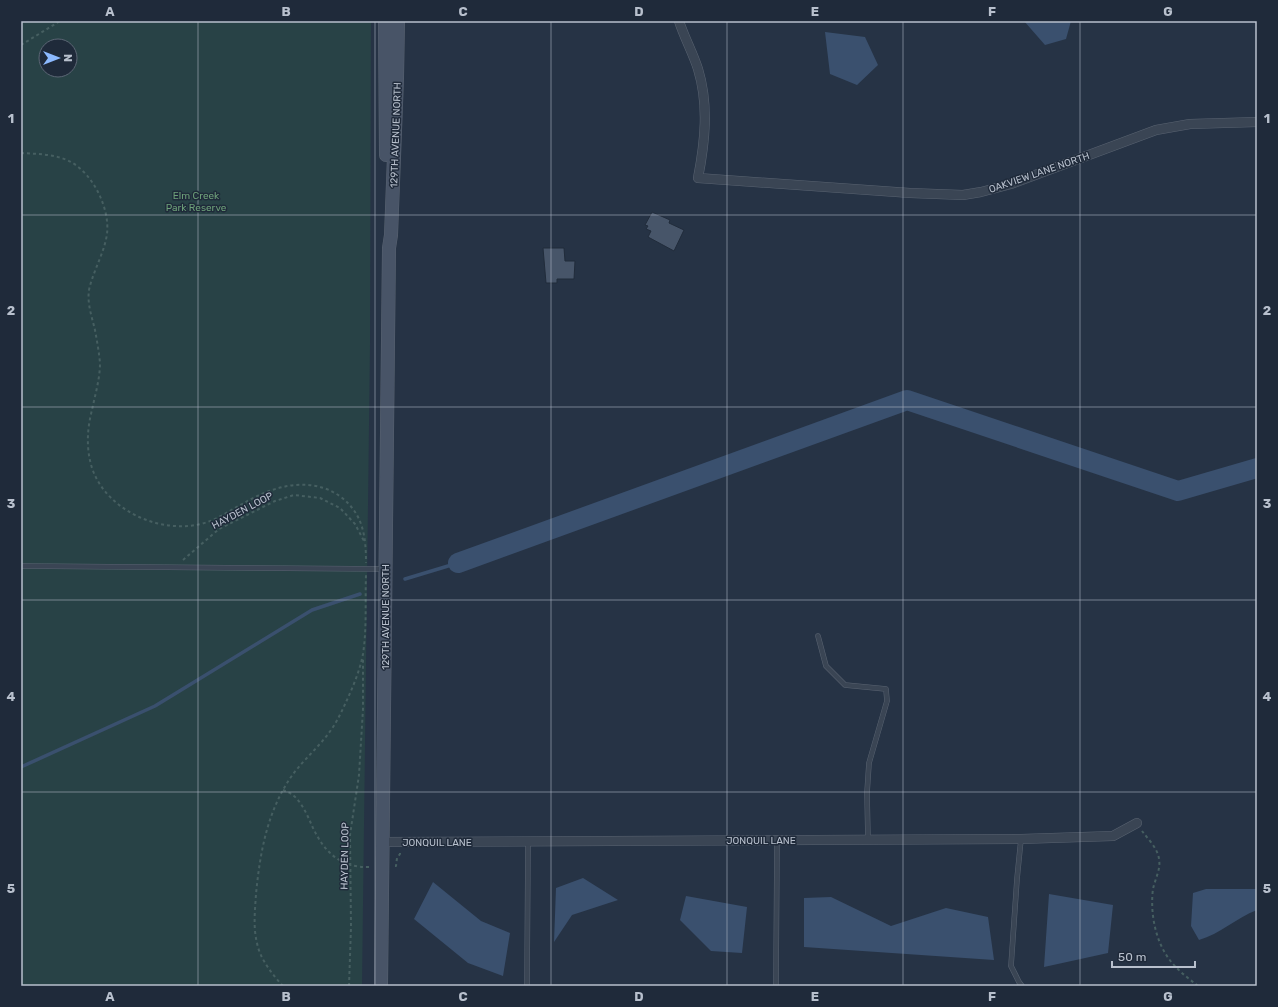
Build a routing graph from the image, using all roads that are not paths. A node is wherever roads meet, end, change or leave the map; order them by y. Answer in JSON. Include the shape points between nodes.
{"nodes":[{"id":1,"x":385,"y":21,"type":"edge"},
{"id":2,"x":398,"y":21,"type":"edge"},
{"id":3,"x":679,"y":21,"type":"edge"},
{"id":4,"x":1257,"y":122,"type":"edge"},
{"id":5,"x":389,"y":248,"type":"junction"},
{"id":6,"x":21,"y":566,"type":"edge"},
{"id":7,"x":385,"y":569,"type":"junction"},
{"id":8,"x":818,"y":636,"type":"dead end"},
{"id":9,"x":1136,"y":823,"type":"road end"},
{"id":10,"x":1021,"y":839,"type":"junction"},
{"id":11,"x":777,"y":840,"type":"junction"},
{"id":12,"x":868,"y":840,"type":"junction"},
{"id":13,"x":383,"y":842,"type":"junction"},
{"id":14,"x":528,"y":842,"type":"junction"},
{"id":15,"x":381,"y":986,"type":"edge"},
{"id":16,"x":526,"y":986,"type":"edge"},
{"id":17,"x":776,"y":986,"type":"edge"},
{"id":18,"x":1022,"y":986,"type":"edge"}],
"edges":[{"from":1,"to":5,"type":"main road","name":"129TH AVENUE NORTH","via":[[386,227]]},
{"from":2,"to":5,"type":"main road","name":"129TH AVENUE NORTH"},
{"from":3,"to":4,"type":"street","name":"OAKVIEW LANE NORTH","via":[[698,69],[705,103],[706,125],[698,178],[963,195],[1011,184],[1156,130],[1190,124]]},
{"from":5,"to":7,"type":"main road","name":"129TH AVENUE NORTH"},
{"from":6,"to":7,"type":"lane"},
{"from":7,"to":13,"type":"main road","name":"129TH AVENUE NORTH"},
{"from":8,"to":12,"type":"lane","via":[[826,666],[845,685],[886,689],[887,701],[869,763]]},
{"from":9,"to":10,"type":"street","name":"JONQUIL LANE","via":[[1114,836]]},
{"from":10,"to":12,"type":"street","name":"JONQUIL LANE"},
{"from":10,"to":18,"type":"lane","via":[[1011,966]]},
{"from":11,"to":12,"type":"street","name":"JONQUIL LANE"},
{"from":11,"to":14,"type":"street","name":"JONQUIL LANE"},
{"from":11,"to":17,"type":"lane"},
{"from":13,"to":14,"type":"street","name":"JONQUIL LANE"},
{"from":13,"to":15,"type":"main road","name":"129TH AVENUE NORTH"},
{"from":14,"to":16,"type":"lane"}]}
